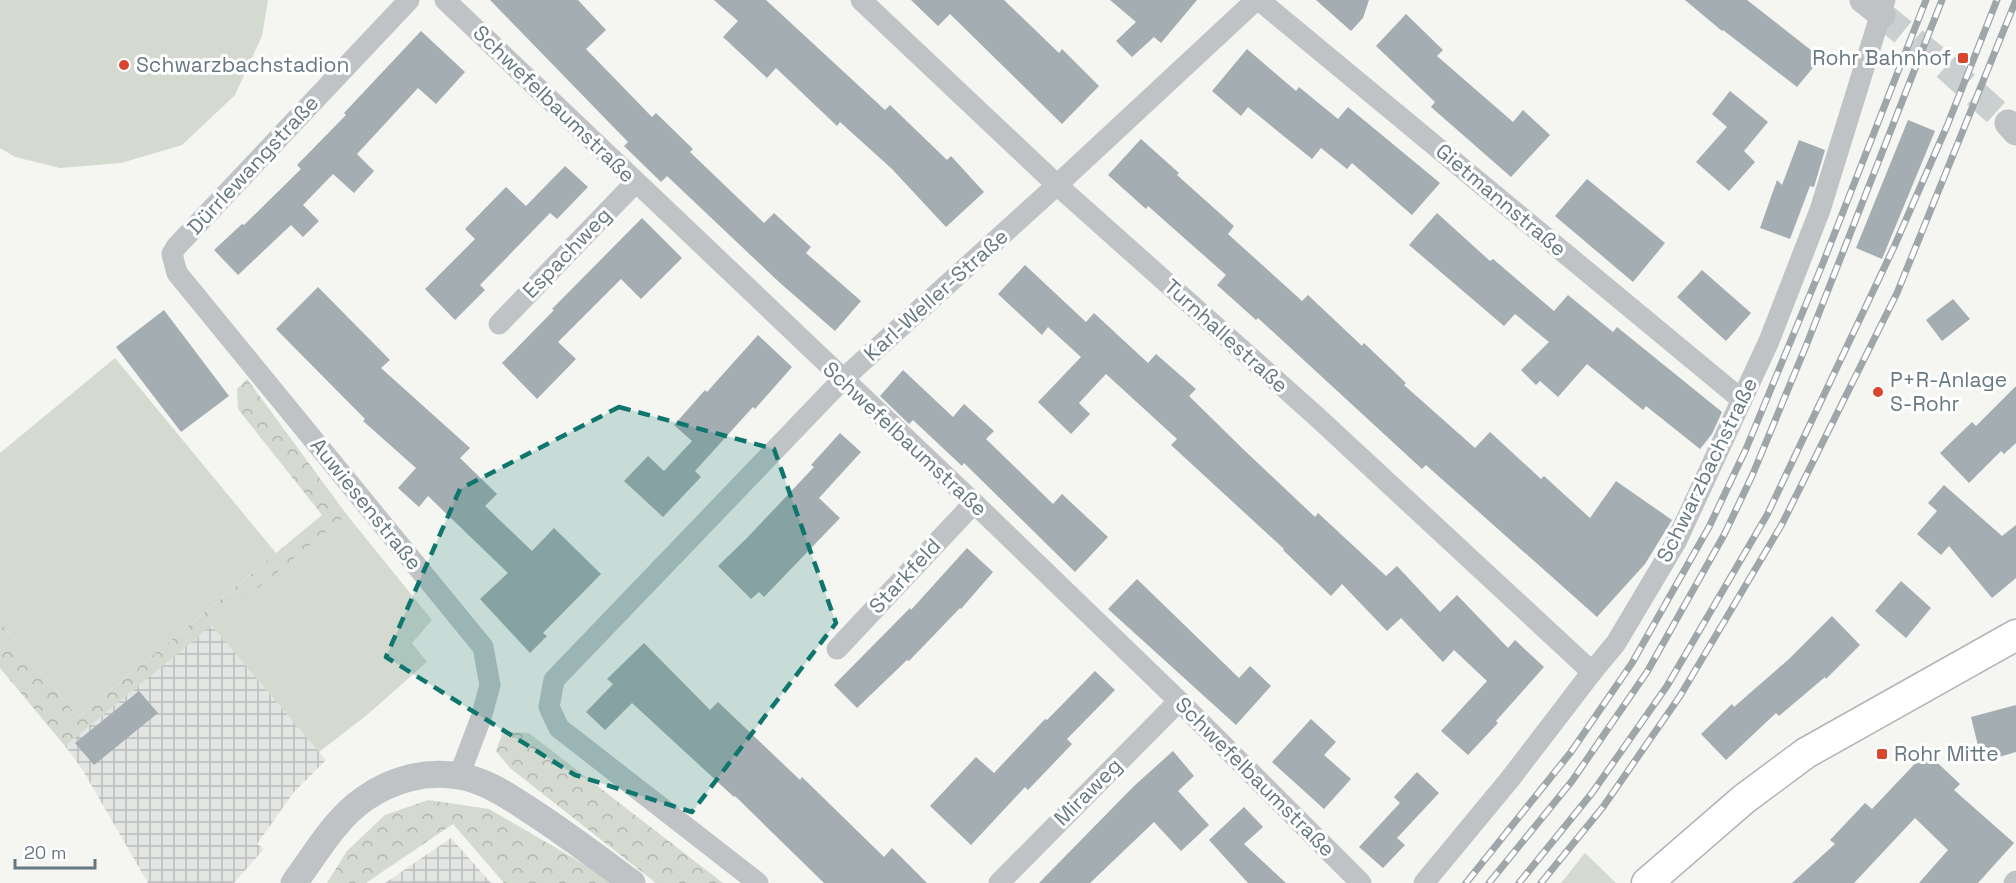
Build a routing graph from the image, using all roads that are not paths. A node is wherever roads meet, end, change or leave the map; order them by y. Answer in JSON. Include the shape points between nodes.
{"nodes":[{"id":1,"x":409,"y":0,"type":"edge"},
{"id":2,"x":445,"y":0,"type":"edge"},
{"id":3,"x":861,"y":0,"type":"edge"},
{"id":4,"x":1258,"y":0,"type":"edge"},
{"id":5,"x":1877,"y":5,"type":"edge"},
{"id":6,"x":636,"y":182,"type":"junction"},
{"id":7,"x":1057,"y":185,"type":"junction"},
{"id":8,"x":172,"y":254,"type":"joint"},
{"id":9,"x":499,"y":324,"type":"dead end"},
{"id":10,"x":842,"y":380,"type":"junction"},
{"id":11,"x":1742,"y":400,"type":"junction"},
{"id":12,"x":974,"y":503,"type":"junction"},
{"id":13,"x":2012,"y":643,"type":"edge"},
{"id":14,"x":837,"y":649,"type":"dead end"},
{"id":15,"x":1592,"y":672,"type":"junction"},
{"id":16,"x":1179,"y":701,"type":"junction"},
{"id":17,"x":459,"y":776,"type":"junction"},
{"id":18,"x":294,"y":883,"type":"edge"},
{"id":19,"x":632,"y":883,"type":"edge"},
{"id":20,"x":758,"y":883,"type":"edge"},
{"id":21,"x":999,"y":883,"type":"edge"},
{"id":22,"x":1361,"y":883,"type":"edge"},
{"id":23,"x":1424,"y":883,"type":"edge"},
{"id":24,"x":1647,"y":883,"type":"edge"}],
"edges":[{"from":1,"to":8,"type":"street","name":"Dürrlewangstraße"},
{"from":2,"to":6,"type":"street","name":"Schwefelbaumstraße"},
{"from":3,"to":7,"type":"street","name":"Turnhallestraße"},
{"from":4,"to":7,"type":"street","name":"Karl-Weller-Straße"},
{"from":4,"to":11,"type":"street","name":"Gietmannstraße"},
{"from":5,"to":11,"type":"street","name":"Schwarzbachstraße","via":[[1820,210]]},
{"from":6,"to":9,"type":"street","name":"Espachweg"},
{"from":6,"to":10,"type":"street","name":"Schwefelbaumstraße"},
{"from":7,"to":10,"type":"street","name":"Karl-Weller-Straße"},
{"from":7,"to":15,"type":"street","name":"Turnhallestraße","via":[[1316,416]]},
{"from":8,"to":17,"type":"street","name":"Auwiesenstraße","via":[[177,273],[483,647],[490,685]]},
{"from":10,"to":12,"type":"street","name":"Schwefelbaumstraße"},
{"from":10,"to":20,"type":"street","name":"Karl-Weller-Straße","via":[[554,680],[549,707],[559,728]]},
{"from":11,"to":15,"type":"street","name":"Schwarzbachstraße","via":[[1676,542],[1616,643]]},
{"from":12,"to":14,"type":"street","name":"Starkfeld"},
{"from":12,"to":16,"type":"street","name":"Schwefelbaumstraße"},
{"from":13,"to":24,"type":"main road","via":[[1800,757],[1739,803]]},
{"from":15,"to":23,"type":"street","name":"Schwarzbachstraße"},
{"from":16,"to":21,"type":"street","name":"Miraweg"},
{"from":16,"to":22,"type":"street","name":"Schwefelbaumstraße"},
{"from":17,"to":18,"type":"street","via":[[424,775],[392,783],[362,800],[343,818]]},
{"from":17,"to":19,"type":"street","via":[[497,789]]}]}
